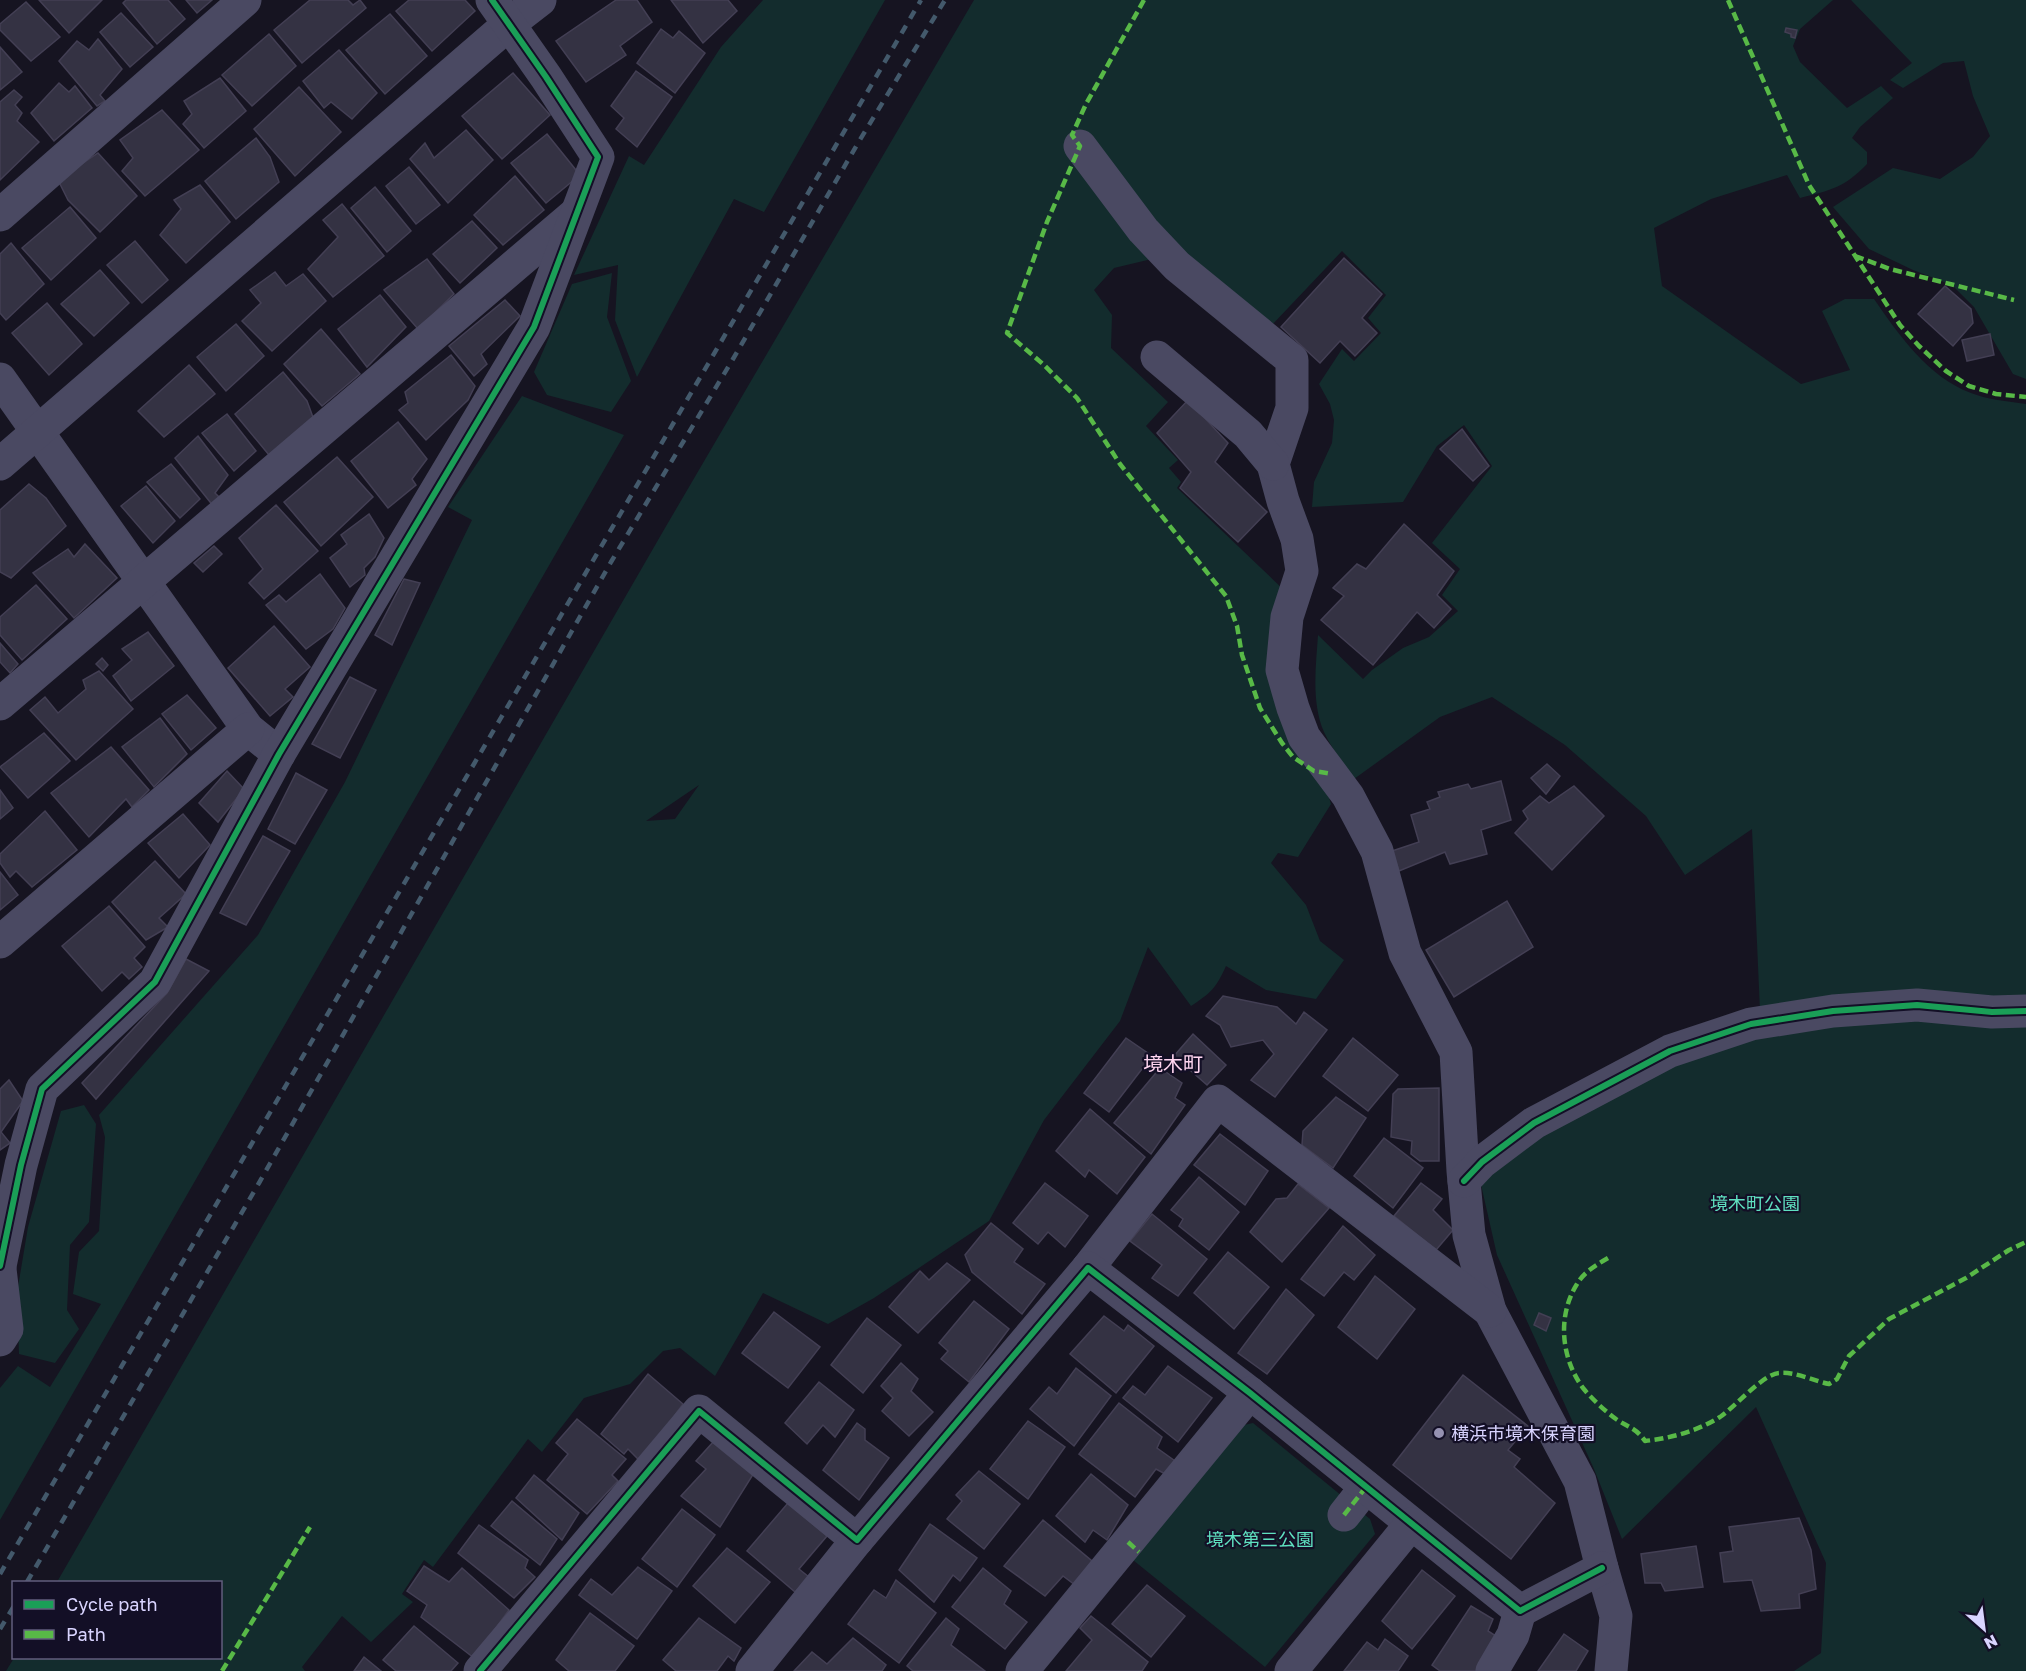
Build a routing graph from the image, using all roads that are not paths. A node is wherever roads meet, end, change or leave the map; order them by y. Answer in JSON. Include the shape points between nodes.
{"nodes":[{"id":1,"x":245,"y":0,"type":"edge"},
{"id":2,"x":540,"y":0,"type":"edge"},
{"id":3,"x":500,"y":12,"type":"edge"},
{"id":4,"x":1080,"y":146,"type":"dead end"},
{"id":5,"x":576,"y":213,"type":"junction"},
{"id":6,"x":0,"y":215,"type":"edge"},
{"id":7,"x":1157,"y":357,"type":"dead end"},
{"id":8,"x":0,"y":379,"type":"edge"},
{"id":9,"x":38,"y":431,"type":"junction"},
{"id":10,"x":0,"y":464,"type":"edge"},
{"id":11,"x":1273,"y":464,"type":"junction"},
{"id":12,"x":143,"y":581,"type":"junction"},
{"id":13,"x":0,"y":704,"type":"edge"},
{"id":14,"x":248,"y":729,"type":"junction"},
{"id":15,"x":279,"y":754,"type":"junction"},
{"id":16,"x":0,"y":942,"type":"edge"},
{"id":17,"x":2026,"y":1011,"type":"edge"},
{"id":18,"x":11,"y":1174,"type":"edge"},
{"id":19,"x":1464,"y":1181,"type":"junction"},
{"id":20,"x":0,"y":1267,"type":"edge"},
{"id":21,"x":1088,"y":1268,"type":"junction"},
{"id":22,"x":1490,"y":1311,"type":"junction"},
{"id":23,"x":0,"y":1340,"type":"edge"},
{"id":24,"x":1250,"y":1393,"type":"junction"},
{"id":25,"x":1366,"y":1487,"type":"junction"},
{"id":26,"x":1344,"y":1515,"type":"dead end"},
{"id":27,"x":1412,"y":1524,"type":"junction"},
{"id":28,"x":857,"y":1540,"type":"junction"},
{"id":29,"x":1602,"y":1568,"type":"junction"},
{"id":30,"x":1520,"y":1611,"type":"junction"},
{"id":31,"x":480,"y":1671,"type":"edge"},
{"id":32,"x":752,"y":1671,"type":"edge"},
{"id":33,"x":1022,"y":1671,"type":"edge"},
{"id":34,"x":1291,"y":1671,"type":"edge"},
{"id":35,"x":1492,"y":1671,"type":"edge"},
{"id":36,"x":1611,"y":1671,"type":"edge"}],
"edges":[{"from":1,"to":6,"type":"street"},
{"from":2,"to":3,"type":"street"},
{"from":3,"to":5,"type":"street","via":[[598,157]]},
{"from":3,"to":9,"type":"street"},
{"from":4,"to":11,"type":"street","via":[[1143,231],[1177,266],[1292,360],[1293,408]]},
{"from":5,"to":12,"type":"street"},
{"from":5,"to":15,"type":"street","via":[[534,327]]},
{"from":7,"to":11,"type":"street","via":[[1248,434]]},
{"from":8,"to":9,"type":"street"},
{"from":9,"to":10,"type":"street"},
{"from":9,"to":12,"type":"street"},
{"from":11,"to":19,"type":"street","via":[[1297,539],[1302,571],[1287,617],[1282,670],[1304,737],[1348,796],[1377,851],[1404,953],[1456,1052]]},
{"from":12,"to":13,"type":"street"},
{"from":12,"to":14,"type":"street"},
{"from":14,"to":15,"type":"street"},
{"from":14,"to":16,"type":"street"},
{"from":15,"to":18,"type":"street","via":[[155,982],[42,1089]]},
{"from":17,"to":19,"type":"street","via":[[1917,1005],[1833,1011],[1751,1024],[1670,1052],[1534,1123],[1482,1162]]},
{"from":18,"to":20,"type":"street"},
{"from":19,"to":22,"type":"street","via":[[1469,1235]]},
{"from":20,"to":23,"type":"street","via":[[7,1329]]},
{"from":21,"to":22,"type":"street","via":[[1218,1101]]},
{"from":21,"to":24,"type":"street"},
{"from":21,"to":28,"type":"street"},
{"from":22,"to":29,"type":"street","via":[[1580,1481]]},
{"from":24,"to":25,"type":"street"},
{"from":24,"to":33,"type":"street","via":[[1134,1547]]},
{"from":25,"to":26,"type":"street"},
{"from":25,"to":27,"type":"street"},
{"from":27,"to":30,"type":"street"},
{"from":27,"to":34,"type":"street"},
{"from":28,"to":31,"type":"street","via":[[699,1411]]},
{"from":28,"to":32,"type":"street"},
{"from":29,"to":30,"type":"street"},
{"from":29,"to":36,"type":"street","via":[[1616,1616]]},
{"from":30,"to":35,"type":"street","via":[[1514,1635]]}]}
